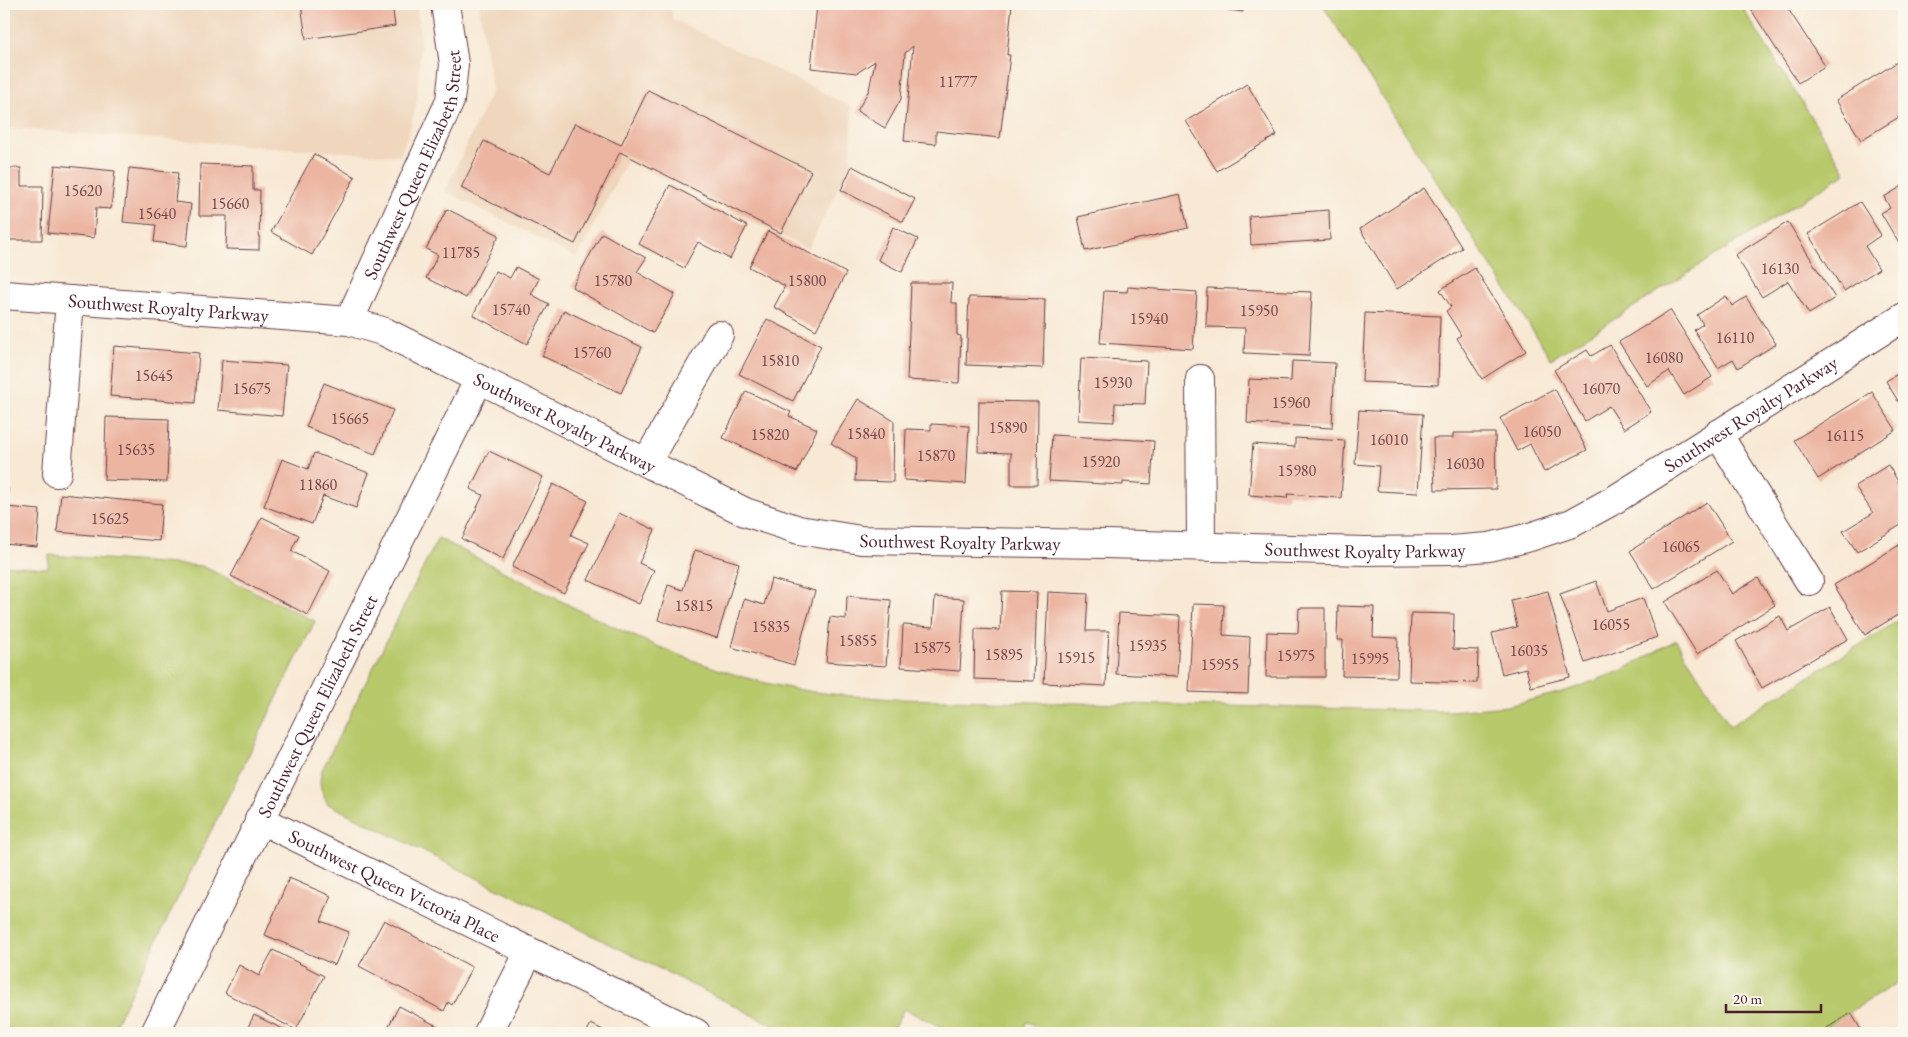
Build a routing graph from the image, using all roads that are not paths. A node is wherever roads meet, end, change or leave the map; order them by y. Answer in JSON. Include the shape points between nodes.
{"nodes":[{"id":1,"x":445,"y":4,"type":"edge"},
{"id":2,"x":4,"y":295,"type":"edge"},
{"id":3,"x":70,"y":300,"type":"junction"},
{"id":4,"x":1904,"y":318,"type":"edge"},
{"id":5,"x":349,"y":321,"type":"junction"},
{"id":6,"x":719,"y":334,"type":"dead end"},
{"id":7,"x":479,"y":379,"type":"junction"},
{"id":8,"x":1200,"y":379,"type":"dead end"},
{"id":9,"x":1718,"y":434,"type":"junction"},
{"id":10,"x":646,"y":463,"type":"junction"},
{"id":11,"x":57,"y":473,"type":"dead end"},
{"id":12,"x":1201,"y":546,"type":"junction"},
{"id":13,"x":1809,"y":581,"type":"dead end"},
{"id":14,"x":259,"y":819,"type":"junction"},
{"id":15,"x":529,"y":952,"type":"junction"},
{"id":16,"x":155,"y":1033,"type":"edge"},
{"id":17,"x":488,"y":1033,"type":"edge"},
{"id":18,"x":696,"y":1033,"type":"edge"}],
"edges":[{"from":1,"to":5,"type":"street","name":"Southwest Queen Elizabeth Street","via":[[454,64],[450,101]]},
{"from":2,"to":3,"type":"street","name":"Southwest Royalty Parkway"},
{"from":3,"to":5,"type":"street","name":"Southwest Royalty Parkway"},
{"from":3,"to":11,"type":"street"},
{"from":4,"to":9,"type":"street","name":"Southwest Royalty Parkway"},
{"from":5,"to":7,"type":"street","name":"Southwest Royalty Parkway","via":[[385,332]]},
{"from":6,"to":10,"type":"street"},
{"from":7,"to":10,"type":"street","name":"Southwest Royalty Parkway"},
{"from":7,"to":14,"type":"street","name":"Southwest Queen Elizabeth Street"},
{"from":8,"to":12,"type":"street"},
{"from":9,"to":12,"type":"street","name":"Southwest Royalty Parkway","via":[[1614,500],[1572,522],[1489,547],[1364,551]]},
{"from":9,"to":13,"type":"street"},
{"from":10,"to":12,"type":"street","name":"Southwest Royalty Parkway","via":[[746,512],[799,530],[861,540]]},
{"from":14,"to":15,"type":"street","name":"Southwest Queen Victoria Place"},
{"from":14,"to":16,"type":"street","name":"Southwest Queen Elizabeth Street"},
{"from":15,"to":17,"type":"street"},
{"from":15,"to":18,"type":"street","name":"Southwest Queen Victoria Place"}]}
